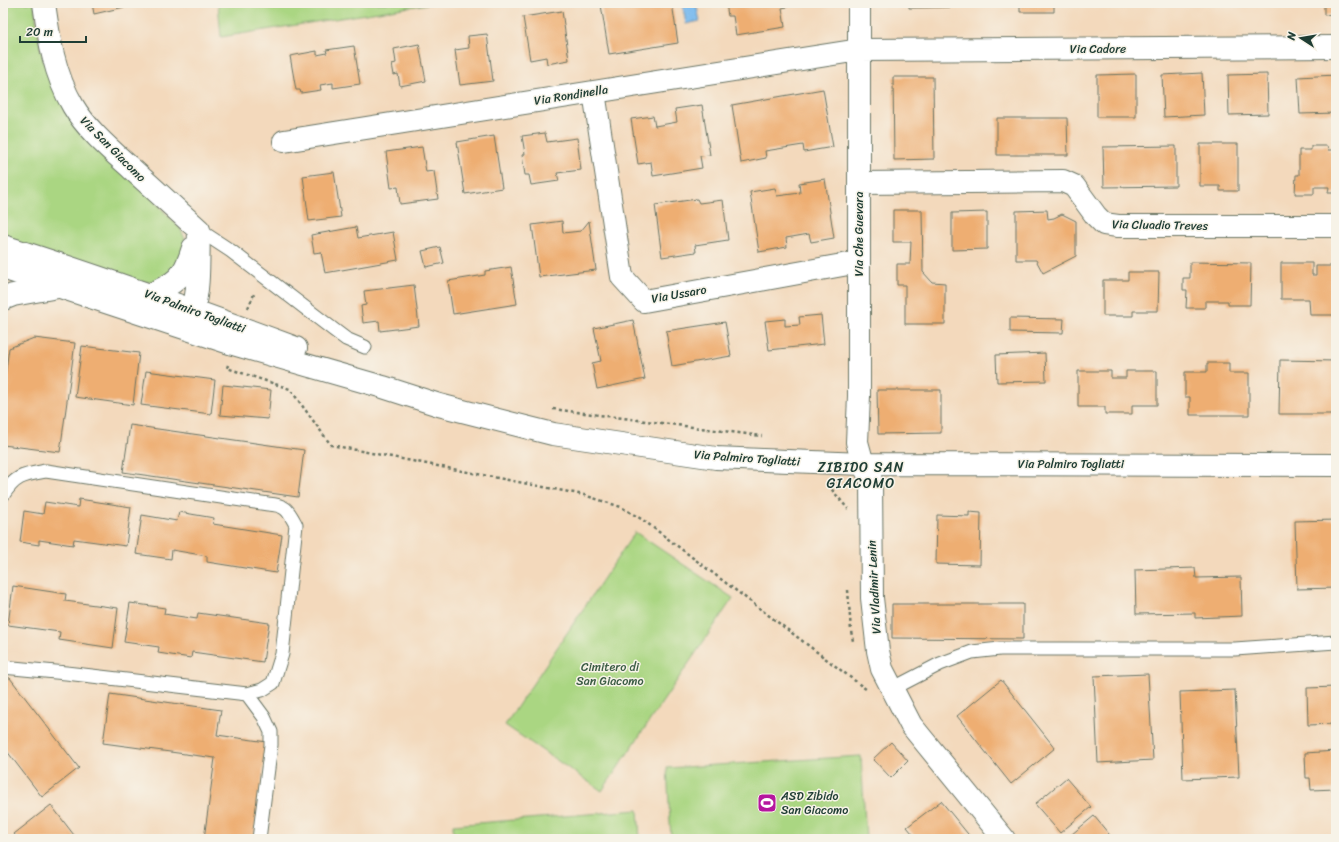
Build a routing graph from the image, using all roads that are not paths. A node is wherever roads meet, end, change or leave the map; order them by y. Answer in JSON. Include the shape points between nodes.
{"nodes":[{"id":1,"x":44,"y":3,"type":"edge"},
{"id":2,"x":859,"y":3,"type":"edge"},
{"id":3,"x":1336,"y":47,"type":"edge"},
{"id":4,"x":859,"y":50,"type":"junction"},
{"id":5,"x":594,"y":92,"type":"junction"},
{"id":6,"x":284,"y":141,"type":"dead end"},
{"id":7,"x":859,"y":183,"type":"junction"},
{"id":8,"x":1336,"y":226,"type":"edge"},
{"id":9,"x":199,"y":230,"type":"junction"},
{"id":10,"x":3,"y":246,"type":"edge"},
{"id":11,"x":859,"y":262,"type":"junction"},
{"id":12,"x":3,"y":268,"type":"edge"},
{"id":13,"x":58,"y":287,"type":"junction"},
{"id":14,"x":128,"y":288,"type":"junction"},
{"id":15,"x":149,"y":295,"type":"junction"},
{"id":16,"x":3,"y":299,"type":"edge"},
{"id":17,"x":193,"y":310,"type":"junction"},
{"id":18,"x":179,"y":326,"type":"junction"},
{"id":19,"x":237,"y":336,"type":"junction"},
{"id":20,"x":365,"y":348,"type":"dead end"},
{"id":21,"x":863,"y":464,"type":"junction"},
{"id":22,"x":1336,"y":465,"type":"edge"},
{"id":23,"x":3,"y":495,"type":"edge"},
{"id":24,"x":1336,"y":642,"type":"edge"},
{"id":25,"x":3,"y":667,"type":"edge"},
{"id":26,"x":892,"y":689,"type":"junction"},
{"id":27,"x":248,"y":694,"type":"junction"},
{"id":28,"x":259,"y":839,"type":"edge"},
{"id":29,"x":1004,"y":839,"type":"edge"}],
"edges":[{"from":1,"to":9,"type":"street","name":"Via San Giacomo","via":[[50,45],[62,85],[83,121],[114,153]]},
{"from":2,"to":4,"type":"street","name":"Via Che Guevara"},
{"from":3,"to":4,"type":"street","name":"Via Cadore"},
{"from":4,"to":5,"type":"street","name":"Via Rondinella"},
{"from":4,"to":7,"type":"street","name":"Via Che Guevara"},
{"from":5,"to":6,"type":"street","name":"Via Rondinella"},
{"from":5,"to":11,"type":"street","name":"Via Ussaro","via":[[622,277],[644,301]]},
{"from":7,"to":8,"type":"street","name":"Via Cluadio Treves","via":[[1063,181],[1074,186],[1104,224]]},
{"from":7,"to":11,"type":"street","name":"Via Che Guevara"},
{"from":9,"to":15,"type":"street","via":[[188,265],[180,278]]},
{"from":9,"to":17,"type":"street"},
{"from":9,"to":20,"type":"lane","via":[[231,251],[346,339]]},
{"from":10,"to":14,"type":"street","name":"Via Palmiro Togliatti"},
{"from":11,"to":21,"type":"street","name":"Via Che Guevara","via":[[858,442]]},
{"from":12,"to":13,"type":"street","name":"Via Palmiro Togliatti"},
{"from":12,"to":14,"type":"street","via":[[29,266],[48,270],[102,290]]},
{"from":13,"to":16,"type":"street"},
{"from":13,"to":18,"type":"street","name":"Via Palmiro Togliatti"},
{"from":14,"to":15,"type":"street","name":"Via Palmiro Togliatti"},
{"from":15,"to":17,"type":"street","name":"Via Palmiro Togliatti"},
{"from":17,"to":18,"type":"street","via":[[187,320]]},
{"from":17,"to":19,"type":"street","name":"Via Palmiro Togliatti"},
{"from":18,"to":19,"type":"street","name":"Via Palmiro Togliatti"},
{"from":19,"to":21,"type":"street","name":"Via Palmiro Togliatti","via":[[439,404],[554,434],[716,458]]},
{"from":21,"to":22,"type":"street","name":"Via Palmiro Togliatti"},
{"from":21,"to":26,"type":"street","name":"Via Vladimir Lenin","via":[[871,480],[872,598],[878,651],[882,669]]},
{"from":23,"to":27,"type":"lane","via":[[10,484],[22,475],[46,470],[280,504],[289,512],[296,525],[282,654],[273,683]]},
{"from":24,"to":26,"type":"lane","via":[[1235,649],[1000,649],[972,652],[940,664]]},
{"from":25,"to":27,"type":"lane"},
{"from":26,"to":29,"type":"street","name":"Via Vladimir Lenin","via":[[910,724]]},
{"from":27,"to":28,"type":"lane","via":[[271,732]]}]}
